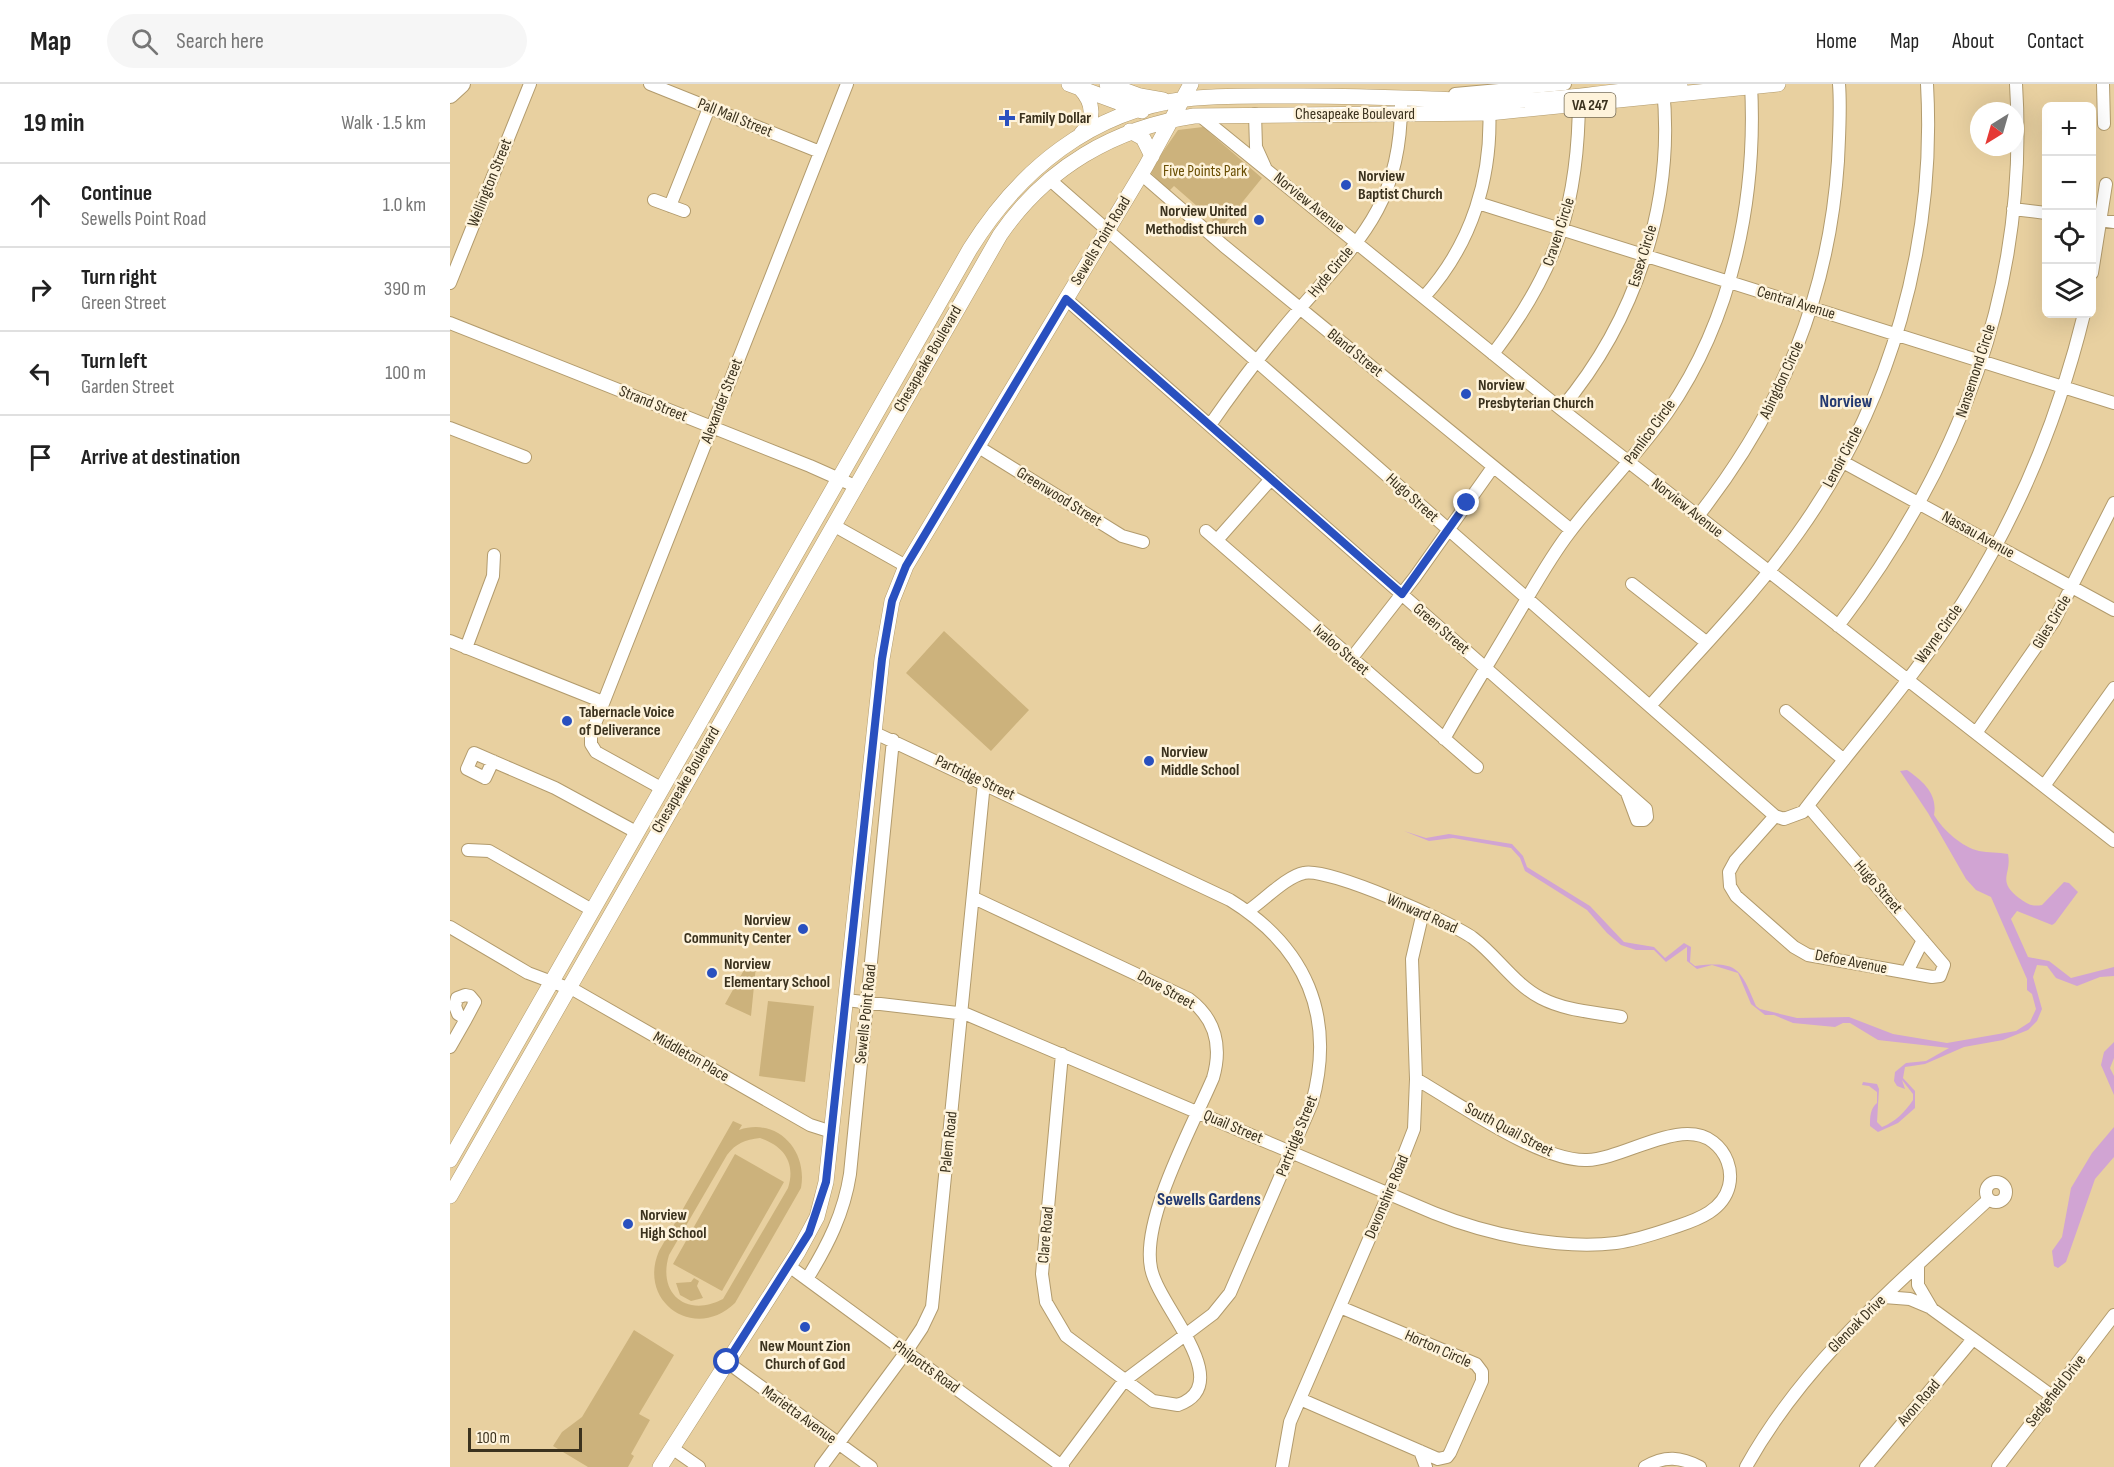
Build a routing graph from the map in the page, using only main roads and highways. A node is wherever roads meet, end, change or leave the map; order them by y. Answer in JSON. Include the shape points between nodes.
{"nodes":[{"id":1,"x":462,"y":84,"type":"edge"},
{"id":2,"x":1107,"y":84,"type":"edge"},
{"id":3,"x":1191,"y":84,"type":"edge"},
{"id":4,"x":1221,"y":84,"type":"edge"},
{"id":5,"x":1680,"y":84,"type":"edge"},
{"id":6,"x":1778,"y":84,"type":"edge"},
{"id":7,"x":1075,"y":86,"type":"edge"},
{"id":8,"x":1751,"y":86,"type":"edge"},
{"id":9,"x":1663,"y":89,"type":"edge"},
{"id":10,"x":450,"y":95,"type":"edge"},
{"id":11,"x":1238,"y":96,"type":"junction"},
{"id":12,"x":1184,"y":99,"type":"junction"},
{"id":13,"x":1489,"y":107,"type":"junction"},
{"id":14,"x":1138,"y":110,"type":"junction"},
{"id":15,"x":1174,"y":119,"type":"junction"},
{"id":16,"x":1130,"y":131,"type":"junction"},
{"id":17,"x":1081,"y":134,"type":"junction"},
{"id":18,"x":1152,"y":156,"type":"junction"},
{"id":19,"x":984,"y":227,"type":"junction"},
{"id":20,"x":1000,"y":235,"type":"junction"},
{"id":21,"x":452,"y":1153,"type":"edge"},
{"id":22,"x":450,"y":1196,"type":"edge"},
{"id":23,"x":660,"y":1467,"type":"edge"}],
"edges":[{"from":1,"to":10,"type":"highway"},
{"from":2,"to":12,"type":"main road","number":"VA 247","via":[[1153,99]]},
{"from":3,"to":12,"type":"main road","name":"Sewells Point Road"},
{"from":4,"to":11,"type":"main road"},
{"from":5,"to":9,"type":"main road","name":"Chesapeake Boulevard","number":"VA 247"},
{"from":6,"to":8,"type":"main road","name":"Chesapeake Boulevard","number":"VA 247"},
{"from":7,"to":14,"type":"main road","number":"VA 247"},
{"from":7,"to":17,"type":"main road","via":[[1089,99],[1092,114]]},
{"from":8,"to":9,"type":"main road","name":"Chesapeake Boulevard","number":"VA 247"},
{"from":9,"to":13,"type":"main road","name":"Chesapeake Boulevard","number":"VA 247","via":[[1579,101]]},
{"from":11,"to":12,"type":"main road","name":"Chesapeake Boulevard","number":"VA 247"},
{"from":11,"to":13,"type":"main road","name":"Chesapeake Boulevard","number":"VA 247","via":[[1425,97]]},
{"from":12,"to":14,"type":"main road","name":"Chesapeake Boulevard"},
{"from":12,"to":15,"type":"main road","name":"Sewells Point Road"},
{"from":13,"to":15,"type":"main road","name":"Chesapeake Boulevard","number":"VA 247","via":[[1401,114],[1198,115]]},
{"from":14,"to":15,"type":"main road","number":"VA 247"},
{"from":14,"to":17,"type":"main road","name":"Chesapeake Boulevard"},
{"from":15,"to":16,"type":"main road","name":"Chesapeake Boulevard"},
{"from":15,"to":18,"type":"main road","name":"Sewells Point Road"},
{"from":16,"to":18,"type":"main road","via":[[1143,138]]},
{"from":16,"to":20,"type":"main road","name":"Chesapeake Boulevard","via":[[1087,151],[1049,179]]},
{"from":17,"to":19,"type":"main road","name":"Chesapeake Boulevard","via":[[1030,172]]},
{"from":18,"to":23,"type":"main road","name":"Sewells Point Road","via":[[898,585],[888,624],[874,733],[822,1203],[789,1266]]},
{"from":19,"to":20,"type":"main road"},
{"from":19,"to":21,"type":"main road","name":"Chesapeake Boulevard"},
{"from":20,"to":22,"type":"main road","name":"Chesapeake Boulevard"}]}
